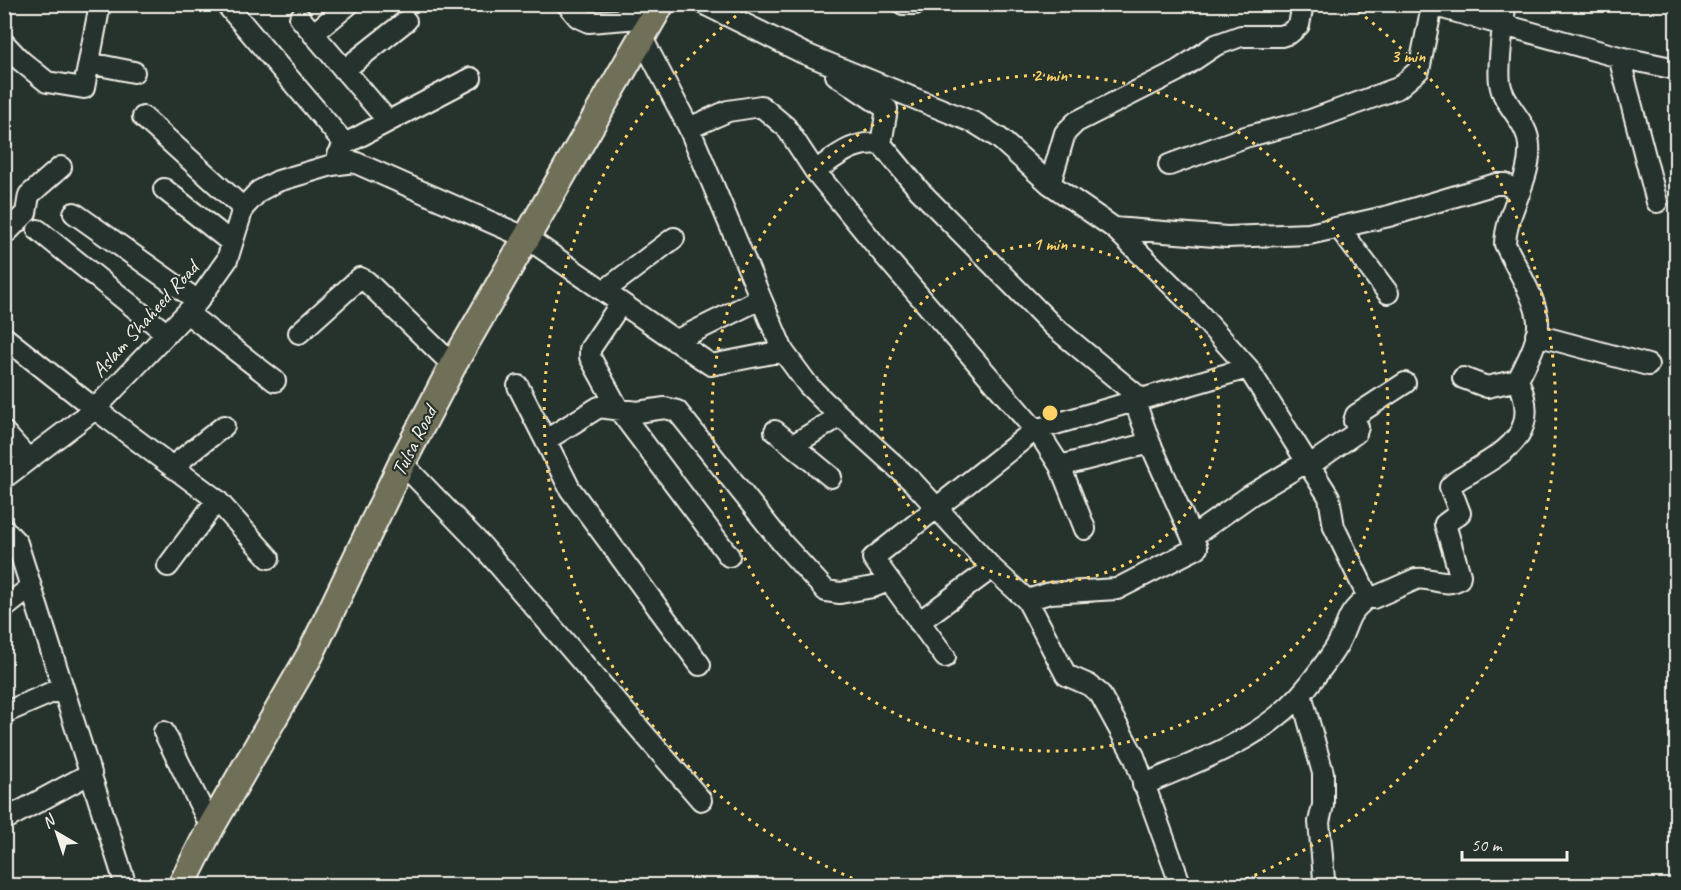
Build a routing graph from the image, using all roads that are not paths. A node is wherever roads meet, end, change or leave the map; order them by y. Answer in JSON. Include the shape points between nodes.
{"nodes":[{"id":1,"x":100,"y":4,"type":"edge"},
{"id":2,"x":226,"y":4,"type":"edge"},
{"id":3,"x":349,"y":4,"type":"edge"},
{"id":4,"x":567,"y":4,"type":"edge"},
{"id":5,"x":704,"y":4,"type":"edge"},
{"id":6,"x":903,"y":4,"type":"edge"},
{"id":7,"x":915,"y":4,"type":"edge"},
{"id":8,"x":1303,"y":4,"type":"edge"},
{"id":9,"x":1430,"y":5,"type":"edge"},
{"id":10,"x":1504,"y":14,"type":"edge"},
{"id":11,"x":300,"y":18,"type":"dead end"},
{"id":12,"x":651,"y":19,"type":"edge"},
{"id":13,"x":406,"y":21,"type":"dead end"},
{"id":14,"x":314,"y":34,"type":"junction"},
{"id":15,"x":4,"y":44,"type":"edge"},
{"id":16,"x":803,"y":53,"type":"junction"},
{"id":17,"x":1619,"y":57,"type":"junction"},
{"id":18,"x":89,"y":63,"type":"junction"},
{"id":19,"x":1677,"y":69,"type":"edge"},
{"id":20,"x":344,"y":70,"type":"junction"},
{"id":21,"x":135,"y":72,"type":"dead end"},
{"id":22,"x":471,"y":78,"type":"dead end"},
{"id":23,"x":143,"y":117,"type":"dead end"},
{"id":24,"x":388,"y":122,"type":"junction"},
{"id":25,"x":689,"y":128,"type":"junction"},
{"id":26,"x":345,"y":144,"type":"junction"},
{"id":27,"x":881,"y":144,"type":"junction"},
{"id":28,"x":332,"y":165,"type":"junction"},
{"id":29,"x":1169,"y":165,"type":"dead end"},
{"id":30,"x":61,"y":167,"type":"dead end"},
{"id":31,"x":815,"y":171,"type":"junction"},
{"id":32,"x":1050,"y":184,"type":"junction"},
{"id":33,"x":164,"y":189,"type":"dead end"},
{"id":34,"x":1520,"y":192,"type":"junction"},
{"id":35,"x":1657,"y":202,"type":"dead end"},
{"id":36,"x":243,"y":208,"type":"junction"},
{"id":37,"x":74,"y":213,"type":"dead end"},
{"id":38,"x":1114,"y":228,"type":"junction"},
{"id":39,"x":1340,"y":229,"type":"junction"},
{"id":40,"x":38,"y":230,"type":"dead end"},
{"id":41,"x":4,"y":235,"type":"edge"},
{"id":42,"x":527,"y":238,"type":"junction"},
{"id":43,"x":674,"y":238,"type":"dead end"},
{"id":44,"x":232,"y":243,"type":"junction"},
{"id":45,"x":604,"y":291,"type":"junction"},
{"id":46,"x":1388,"y":293,"type":"dead end"},
{"id":47,"x":760,"y":299,"type":"junction"},
{"id":48,"x":621,"y":303,"type":"junction"},
{"id":49,"x":193,"y":307,"type":"junction"},
{"id":50,"x":299,"y":333,"type":"dead end"},
{"id":51,"x":167,"y":334,"type":"junction"},
{"id":52,"x":1536,"y":335,"type":"junction"},
{"id":53,"x":4,"y":337,"type":"edge"},
{"id":54,"x":675,"y":341,"type":"junction"},
{"id":55,"x":783,"y":351,"type":"junction"},
{"id":56,"x":1648,"y":365,"type":"dead end"},
{"id":57,"x":453,"y":366,"type":"junction"},
{"id":58,"x":1248,"y":368,"type":"junction"},
{"id":59,"x":1463,"y":378,"type":"dead end"},
{"id":60,"x":1518,"y":380,"type":"junction"},
{"id":61,"x":275,"y":381,"type":"dead end"},
{"id":62,"x":1405,"y":383,"type":"dead end"},
{"id":63,"x":518,"y":386,"type":"dead end"},
{"id":64,"x":1138,"y":400,"type":"junction"},
{"id":65,"x":95,"y":409,"type":"junction"},
{"id":66,"x":619,"y":410,"type":"junction"},
{"id":67,"x":840,"y":416,"type":"junction"},
{"id":68,"x":224,"y":426,"type":"dead end"},
{"id":69,"x":1035,"y":430,"type":"junction"},
{"id":70,"x":775,"y":431,"type":"dead end"},
{"id":71,"x":4,"y":432,"type":"edge"},
{"id":72,"x":546,"y":440,"type":"junction"},
{"id":73,"x":1150,"y":443,"type":"junction"},
{"id":74,"x":793,"y":445,"type":"junction"},
{"id":75,"x":28,"y":459,"type":"junction"},
{"id":76,"x":402,"y":463,"type":"junction"},
{"id":77,"x":1309,"y":463,"type":"junction"},
{"id":78,"x":173,"y":466,"type":"junction"},
{"id":79,"x":1060,"y":466,"type":"junction"},
{"id":80,"x":831,"y":477,"type":"dead end"},
{"id":81,"x":4,"y":478,"type":"edge"},
{"id":82,"x":217,"y":500,"type":"junction"},
{"id":83,"x":937,"y":507,"type":"junction"},
{"id":84,"x":4,"y":529,"type":"edge"},
{"id":85,"x":1085,"y":529,"type":"dead end"},
{"id":86,"x":1193,"y":536,"type":"junction"},
{"id":87,"x":729,"y":556,"type":"dead end"},
{"id":88,"x":268,"y":558,"type":"dead end"},
{"id":89,"x":168,"y":566,"type":"dead end"},
{"id":90,"x":992,"y":568,"type":"junction"},
{"id":91,"x":888,"y":581,"type":"junction"},
{"id":92,"x":30,"y":588,"type":"junction"},
{"id":93,"x":1368,"y":597,"type":"junction"},
{"id":94,"x":1027,"y":600,"type":"junction"},
{"id":95,"x":4,"y":608,"type":"edge"},
{"id":96,"x":919,"y":622,"type":"junction"},
{"id":97,"x":945,"y":657,"type":"dead end"},
{"id":98,"x":700,"y":665,"type":"dead end"},
{"id":99,"x":62,"y":688,"type":"junction"},
{"id":100,"x":1300,"y":694,"type":"junction"},
{"id":101,"x":4,"y":713,"type":"edge"},
{"id":102,"x":164,"y":732,"type":"dead end"},
{"id":103,"x":91,"y":773,"type":"junction"},
{"id":104,"x":1143,"y":785,"type":"junction"},
{"id":105,"x":701,"y":800,"type":"dead end"},
{"id":106,"x":4,"y":820,"type":"edge"},
{"id":107,"x":211,"y":827,"type":"junction"},
{"id":108,"x":1324,"y":879,"type":"dead end"},
{"id":109,"x":126,"y":885,"type":"edge"},
{"id":110,"x":181,"y":885,"type":"edge"},
{"id":111,"x":1181,"y":885,"type":"edge"}],
"edges":[{"from":1,"to":18,"type":"street"},
{"from":2,"to":26,"type":"street"},
{"from":3,"to":14,"type":"street"},
{"from":4,"to":12,"type":"street","via":[[578,17],[589,22]]},
{"from":5,"to":16,"type":"street"},
{"from":6,"to":7,"type":"street"},
{"from":8,"to":32,"type":"street","via":[[1299,25],[1290,33],[1240,36],[1216,45],[1177,71],[1076,122],[1065,133]]},
{"from":9,"to":10,"type":"street"},
{"from":9,"to":29,"type":"street","via":[[1419,70],[1398,88]]},
{"from":10,"to":17,"type":"street"},
{"from":10,"to":34,"type":"street","via":[[1500,83],[1527,133],[1530,147]]},
{"from":11,"to":14,"type":"street"},
{"from":12,"to":25,"type":"street"},
{"from":12,"to":42,"type":"main road","name":"Tulsa Road"},
{"from":13,"to":20,"type":"street"},
{"from":14,"to":20,"type":"street"},
{"from":15,"to":18,"type":"street","via":[[47,82],[84,88]]},
{"from":16,"to":27,"type":"street","via":[[887,109]]},
{"from":16,"to":32,"type":"street","via":[[975,123],[999,138]]},
{"from":17,"to":19,"type":"street"},
{"from":17,"to":35,"type":"street"},
{"from":18,"to":21,"type":"street"},
{"from":20,"to":24,"type":"street"},
{"from":22,"to":24,"type":"street"},
{"from":23,"to":36,"type":"street"},
{"from":24,"to":26,"type":"street"},
{"from":25,"to":31,"type":"street","via":[[728,111],[761,106],[786,127]]},
{"from":25,"to":47,"type":"street"},
{"from":26,"to":28,"type":"street"},
{"from":27,"to":31,"type":"street","via":[[864,142]]},
{"from":27,"to":64,"type":"street","via":[[919,190],[1053,326]]},
{"from":28,"to":36,"type":"street","via":[[278,181],[260,191]]},
{"from":28,"to":42,"type":"street","via":[[354,162]]},
{"from":30,"to":41,"type":"street","via":[[29,195],[26,213]]},
{"from":31,"to":69,"type":"street"},
{"from":32,"to":38,"type":"street"},
{"from":33,"to":44,"type":"street"},
{"from":34,"to":39,"type":"street","via":[[1496,184]]},
{"from":34,"to":52,"type":"street","via":[[1505,243],[1536,311]]},
{"from":36,"to":44,"type":"street","name":"Aslam Shaheed Road"},
{"from":37,"to":49,"type":"street"},
{"from":38,"to":39,"type":"street","via":[[1227,237]]},
{"from":38,"to":58,"type":"street"},
{"from":39,"to":46,"type":"street"},
{"from":40,"to":51,"type":"street"},
{"from":42,"to":45,"type":"street"},
{"from":42,"to":57,"type":"main road","name":"Tulsa Road"},
{"from":43,"to":45,"type":"street"},
{"from":44,"to":49,"type":"street","name":"Aslam Shaheed Road","via":[[227,260]]},
{"from":45,"to":48,"type":"street"},
{"from":47,"to":54,"type":"street"},
{"from":47,"to":55,"type":"street"},
{"from":48,"to":54,"type":"street"},
{"from":48,"to":66,"type":"street","via":[[590,349],[590,357]]},
{"from":49,"to":51,"type":"street","name":"Aslam Shaheed Road"},
{"from":49,"to":61,"type":"street"},
{"from":50,"to":57,"type":"street","via":[[360,278]]},
{"from":51,"to":65,"type":"street","name":"Aslam Shaheed Road"},
{"from":52,"to":56,"type":"street"},
{"from":52,"to":60,"type":"street"},
{"from":53,"to":65,"type":"street"},
{"from":54,"to":55,"type":"street","via":[[711,365]]},
{"from":55,"to":67,"type":"street"},
{"from":57,"to":76,"type":"main road","name":"Tulsa Road"},
{"from":58,"to":64,"type":"street"},
{"from":58,"to":77,"type":"street"},
{"from":59,"to":60,"type":"street","via":[[1487,387]]},
{"from":60,"to":93,"type":"street","via":[[1527,418],[1522,433],[1498,456],[1450,487],[1460,513],[1445,524],[1459,579],[1450,583],[1416,579]]},
{"from":62,"to":77,"type":"street","via":[[1356,416],[1356,433]]},
{"from":63,"to":72,"type":"street"},
{"from":64,"to":69,"type":"street"},
{"from":64,"to":73,"type":"street"},
{"from":65,"to":75,"type":"street","name":"Aslam Shaheed Road"},
{"from":65,"to":78,"type":"street"},
{"from":66,"to":72,"type":"street","via":[[599,407]]},
{"from":66,"to":87,"type":"street"},
{"from":66,"to":91,"type":"street","via":[[677,411],[783,544],[826,591],[840,593]]},
{"from":67,"to":74,"type":"street"},
{"from":67,"to":83,"type":"street"},
{"from":68,"to":78,"type":"street"},
{"from":69,"to":79,"type":"street"},
{"from":69,"to":83,"type":"street"},
{"from":70,"to":74,"type":"street"},
{"from":71,"to":75,"type":"street"},
{"from":72,"to":98,"type":"street","via":[[570,489]]},
{"from":73,"to":79,"type":"street"},
{"from":73,"to":86,"type":"street"},
{"from":74,"to":80,"type":"street"},
{"from":75,"to":81,"type":"street","name":"Aslam Shaheed Road"},
{"from":76,"to":105,"type":"street","via":[[483,547]]},
{"from":76,"to":107,"type":"main road","name":"Tulsa Road","via":[[310,655]]},
{"from":77,"to":86,"type":"street","via":[[1251,495]]},
{"from":77,"to":93,"type":"street","via":[[1329,498],[1334,527]]},
{"from":78,"to":82,"type":"street"},
{"from":79,"to":85,"type":"street"},
{"from":82,"to":88,"type":"street"},
{"from":82,"to":89,"type":"street"},
{"from":83,"to":90,"type":"street"},
{"from":83,"to":91,"type":"street","via":[[873,558]]},
{"from":84,"to":92,"type":"street","via":[[17,543]]},
{"from":86,"to":94,"type":"street","via":[[1197,549],[1117,588],[1050,593]]},
{"from":90,"to":94,"type":"street"},
{"from":90,"to":96,"type":"street"},
{"from":91,"to":96,"type":"street"},
{"from":92,"to":95,"type":"street"},
{"from":92,"to":99,"type":"street"},
{"from":93,"to":100,"type":"street","via":[[1345,621],[1339,641]]},
{"from":94,"to":104,"type":"street","via":[[1066,675],[1100,694],[1134,756]]},
{"from":96,"to":97,"type":"street"},
{"from":99,"to":101,"type":"street"},
{"from":99,"to":103,"type":"street"},
{"from":100,"to":104,"type":"street","via":[[1255,734]]},
{"from":100,"to":108,"type":"street","via":[[1323,773],[1319,822]]},
{"from":102,"to":107,"type":"street"},
{"from":103,"to":106,"type":"street"},
{"from":103,"to":109,"type":"street"},
{"from":104,"to":111,"type":"street"},
{"from":107,"to":110,"type":"main road","name":"Tulsa Road"}]}
